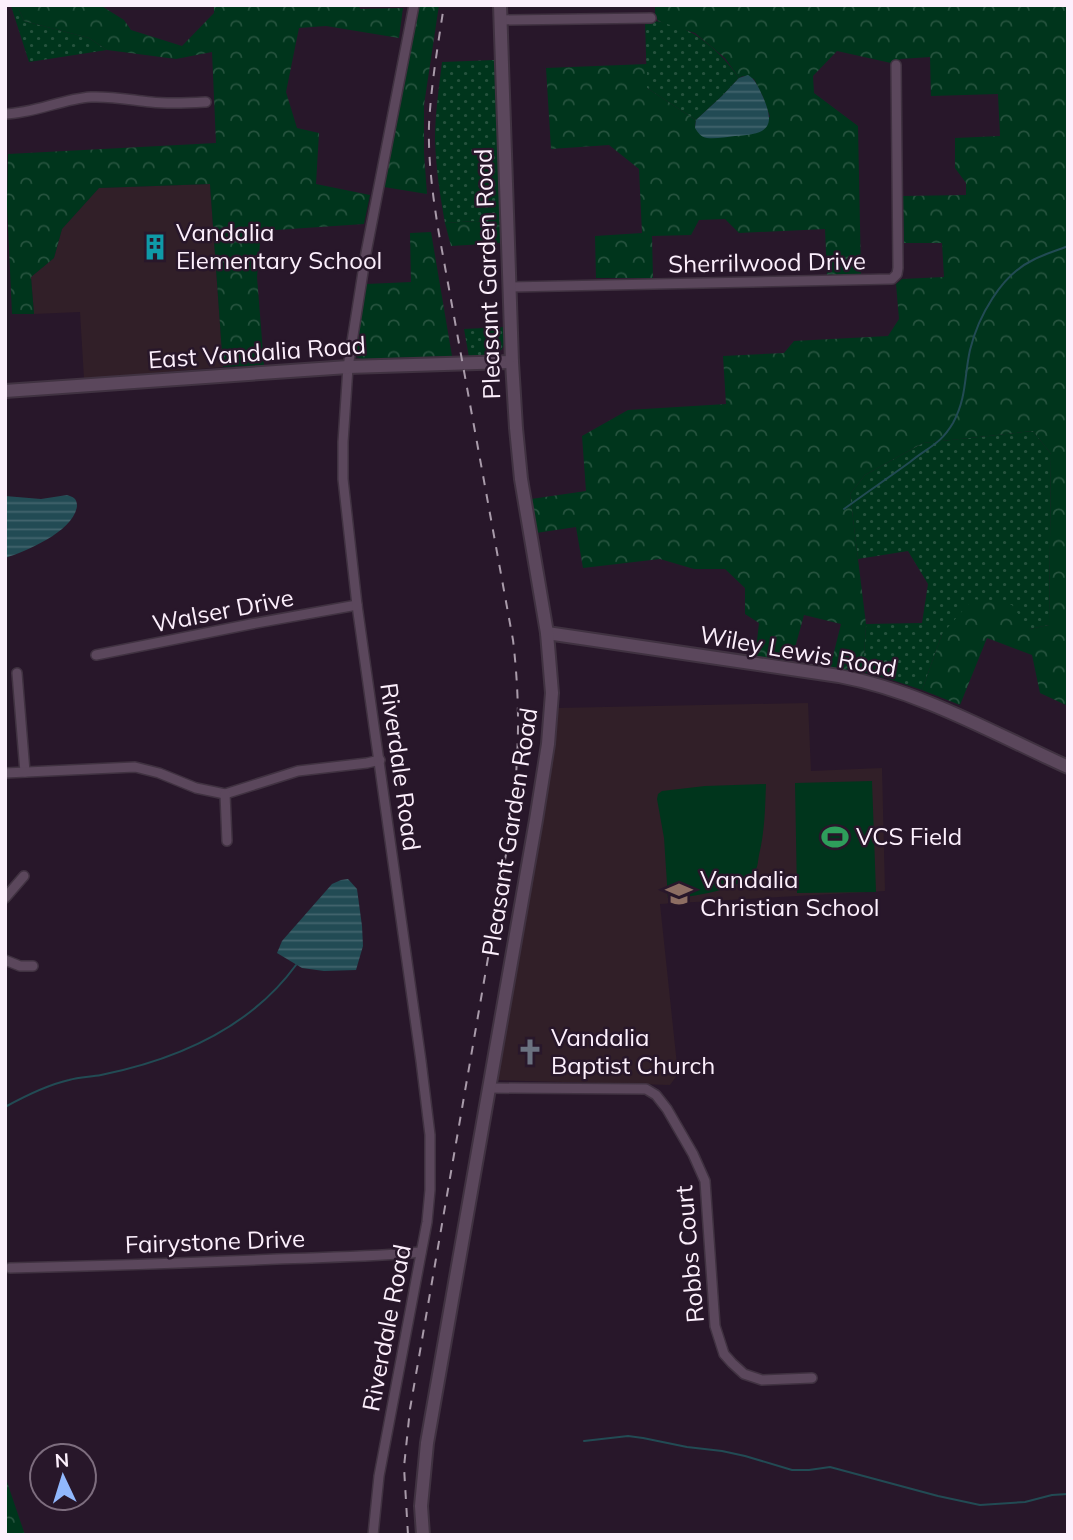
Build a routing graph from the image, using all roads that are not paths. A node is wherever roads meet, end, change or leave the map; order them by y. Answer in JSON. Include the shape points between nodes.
{"nodes":[{"id":1,"x":414,"y":5,"type":"edge"},
{"id":2,"x":500,"y":5,"type":"edge"},
{"id":3,"x":651,"y":18,"type":"dead end"},
{"id":4,"x":500,"y":20,"type":"junction"},
{"id":5,"x":896,"y":65,"type":"dead end"},
{"id":6,"x":206,"y":102,"type":"dead end"},
{"id":7,"x":5,"y":114,"type":"edge"},
{"id":8,"x":510,"y":287,"type":"junction"},
{"id":9,"x":512,"y":362,"type":"junction"},
{"id":10,"x":348,"y":368,"type":"junction"},
{"id":11,"x":5,"y":391,"type":"edge"},
{"id":12,"x":357,"y":605,"type":"junction"},
{"id":13,"x":547,"y":633,"type":"junction"},
{"id":14,"x":96,"y":655,"type":"dead end"},
{"id":15,"x":17,"y":673,"type":"dead end"},
{"id":16,"x":380,"y":760,"type":"junction"},
{"id":17,"x":1068,"y":767,"type":"edge"},
{"id":18,"x":25,"y":772,"type":"junction"},
{"id":19,"x":5,"y":773,"type":"edge"},
{"id":20,"x":225,"y":794,"type":"junction"},
{"id":21,"x":228,"y":841,"type":"dead end"},
{"id":22,"x":24,"y":876,"type":"dead end"},
{"id":23,"x":5,"y":898,"type":"edge"},
{"id":24,"x":5,"y":960,"type":"edge"},
{"id":25,"x":33,"y":967,"type":"dead end"},
{"id":26,"x":489,"y":1088,"type":"junction"},
{"id":27,"x":421,"y":1252,"type":"junction"},
{"id":28,"x":10,"y":1268,"type":"dead end"},
{"id":29,"x":812,"y":1378,"type":"dead end"},
{"id":30,"x":373,"y":1535,"type":"edge"},
{"id":31,"x":423,"y":1535,"type":"edge"}],
"edges":[{"from":1,"to":10,"type":"street","name":"Riverdale Road"},
{"from":2,"to":4,"type":"main road","name":"Pleasant Garden Road"},
{"from":3,"to":4,"type":"street"},
{"from":4,"to":8,"type":"main road","name":"Pleasant Garden Road"},
{"from":5,"to":8,"type":"street","name":"Sherrilwood Drive","via":[[898,268],[892,279]]},
{"from":6,"to":7,"type":"street","via":[[91,97]]},
{"from":8,"to":9,"type":"main road","name":"Pleasant Garden Road"},
{"from":9,"to":10,"type":"main road","name":"East Vandalia Road"},
{"from":9,"to":13,"type":"main road","name":"Pleasant Garden Road","via":[[521,479]]},
{"from":10,"to":11,"type":"main road","name":"East Vandalia Road"},
{"from":10,"to":12,"type":"street","name":"Riverdale Road","via":[[343,479]]},
{"from":12,"to":14,"type":"street","name":"Walser Drive"},
{"from":12,"to":16,"type":"street","name":"Riverdale Road"},
{"from":13,"to":17,"type":"main road","name":"Wiley Lewis Road","via":[[879,684]]},
{"from":13,"to":26,"type":"main road","name":"Pleasant Garden Road","via":[[552,693],[548,744]]},
{"from":15,"to":18,"type":"street"},
{"from":16,"to":20,"type":"street","via":[[298,771]]},
{"from":16,"to":27,"type":"street","name":"Riverdale Road","via":[[429,1135],[430,1190]]},
{"from":18,"to":19,"type":"street"},
{"from":18,"to":20,"type":"street","via":[[135,767]]},
{"from":20,"to":21,"type":"street"},
{"from":22,"to":23,"type":"street"},
{"from":24,"to":25,"type":"street"},
{"from":26,"to":29,"type":"street","name":"Robbs Court","via":[[646,1089],[661,1100],[705,1181],[713,1302],[724,1354],[744,1374],[762,1380]]},
{"from":26,"to":31,"type":"main road","name":"Pleasant Garden Road","via":[[427,1443]]},
{"from":27,"to":28,"type":"street","name":"Fairystone Drive"},
{"from":27,"to":30,"type":"street","name":"Riverdale Road","via":[[379,1476]]}]}
